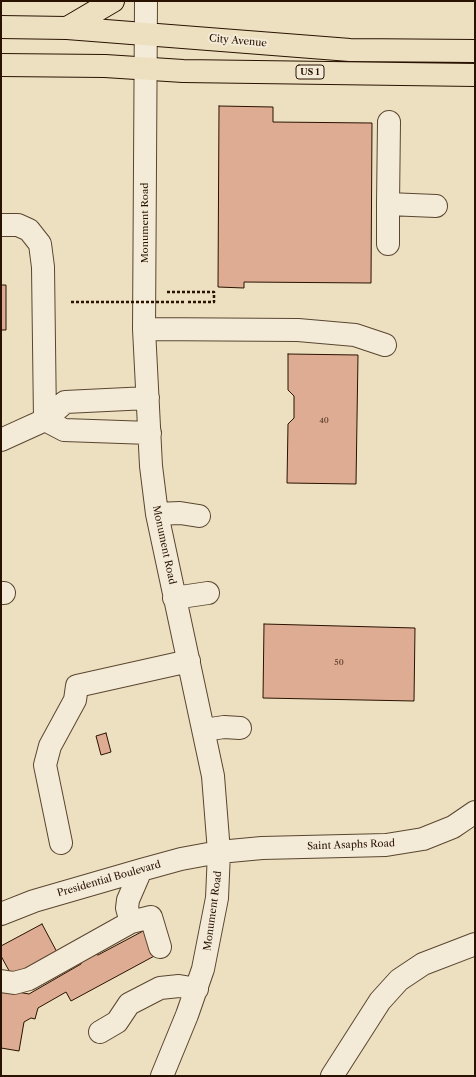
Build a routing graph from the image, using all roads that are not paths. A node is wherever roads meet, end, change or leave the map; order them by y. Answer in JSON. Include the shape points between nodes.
{"nodes":[{"id":1,"x":113,"y":1,"type":"edge"},
{"id":2,"x":146,"y":1,"type":"edge"},
{"id":3,"x":1,"y":27,"type":"edge"},
{"id":4,"x":66,"y":28,"type":"junction"},
{"id":5,"x":146,"y":34,"type":"junction"},
{"id":6,"x":475,"y":51,"type":"edge"},
{"id":7,"x":1,"y":65,"type":"edge"},
{"id":8,"x":146,"y":68,"type":"junction"},
{"id":9,"x":475,"y":75,"type":"edge"},
{"id":10,"x":389,"y":122,"type":"dead end"},
{"id":11,"x":388,"y":204,"type":"junction"},
{"id":12,"x":436,"y":206,"type":"dead end"},
{"id":13,"x":1,"y":225,"type":"edge"},
{"id":14,"x":388,"y":244,"type":"dead end"},
{"id":15,"x":144,"y":328,"type":"junction"},
{"id":16,"x":385,"y":345,"type":"dead end"},
{"id":17,"x":148,"y":398,"type":"junction"},
{"id":18,"x":45,"y":420,"type":"junction"},
{"id":19,"x":150,"y":433,"type":"junction"},
{"id":20,"x":1,"y":440,"type":"edge"},
{"id":21,"x":157,"y":514,"type":"junction"},
{"id":22,"x":199,"y":516,"type":"dead end"},
{"id":23,"x":208,"y":593,"type":"dead end"},
{"id":24,"x":174,"y":598,"type":"junction"},
{"id":25,"x":189,"y":661,"type":"junction"},
{"id":26,"x":240,"y":728,"type":"dead end"},
{"id":27,"x":204,"y":730,"type":"junction"},
{"id":28,"x":475,"y":812,"type":"edge"},
{"id":29,"x":61,"y":843,"type":"dead end"},
{"id":30,"x":220,"y":852,"type":"junction"},
{"id":31,"x":141,"y":870,"type":"junction"},
{"id":32,"x":1,"y":914,"type":"edge"},
{"id":33,"x":131,"y":922,"type":"junction"},
{"id":34,"x":475,"y":944,"type":"edge"},
{"id":35,"x":160,"y":947,"type":"dead end"},
{"id":36,"x":1,"y":981,"type":"edge"},
{"id":37,"x":197,"y":989,"type":"junction"},
{"id":38,"x":100,"y":1032,"type":"dead end"},
{"id":39,"x":162,"y":1076,"type":"edge"},
{"id":40,"x":332,"y":1076,"type":"edge"}],
"edges":[{"from":1,"to":4,"type":"highway"},
{"from":2,"to":5,"type":"street","name":"Monument Road"},
{"from":3,"to":4,"type":"highway","name":"City Avenue"},
{"from":4,"to":5,"type":"highway","name":"City Avenue"},
{"from":5,"to":6,"type":"highway","name":"City Avenue","via":[[350,50]]},
{"from":5,"to":8,"type":"street","name":"Monument Road"},
{"from":7,"to":8,"type":"highway","number":"US 1"},
{"from":8,"to":9,"type":"highway","number":"US 1","via":[[183,71]]},
{"from":8,"to":15,"type":"street","name":"Monument Road"},
{"from":10,"to":11,"type":"street"},
{"from":11,"to":12,"type":"street"},
{"from":11,"to":14,"type":"street"},
{"from":13,"to":18,"type":"street","via":[[18,225],[29,230],[40,244],[44,267]]},
{"from":15,"to":16,"type":"street","via":[[298,330],[355,335]]},
{"from":15,"to":17,"type":"street","name":"Monument Road"},
{"from":17,"to":18,"type":"street","via":[[65,402]]},
{"from":17,"to":19,"type":"street","name":"Monument Road"},
{"from":18,"to":19,"type":"street","via":[[64,430]]},
{"from":18,"to":20,"type":"street"},
{"from":19,"to":21,"type":"street","name":"Monument Road","via":[[152,484]]},
{"from":21,"to":22,"type":"street","via":[[180,513]]},
{"from":21,"to":24,"type":"street","name":"Monument Road"},
{"from":23,"to":24,"type":"street"},
{"from":24,"to":25,"type":"street","name":"Monument Road"},
{"from":25,"to":27,"type":"street","name":"Monument Road"},
{"from":25,"to":29,"type":"street","via":[[77,686],[75,700],[50,746],[45,765]]},
{"from":26,"to":27,"type":"street"},
{"from":27,"to":30,"type":"street","name":"Monument Road","via":[[215,796]]},
{"from":28,"to":30,"type":"street","name":"Saint Asaphs Road","via":[[453,827],[406,843]]},
{"from":30,"to":31,"type":"street","name":"Presidential Boulevard"},
{"from":30,"to":37,"type":"street","name":"Monument Road","via":[[213,919]]},
{"from":31,"to":32,"type":"street","name":"Presidential Boulevard","via":[[34,901]]},
{"from":31,"to":33,"type":"street","via":[[128,900],[127,908]]},
{"from":33,"to":35,"type":"street","via":[[151,917]]},
{"from":33,"to":36,"type":"street","via":[[29,979],[14,984]]},
{"from":34,"to":40,"type":"street","via":[[423,964],[399,980],[380,1001]]},
{"from":37,"to":38,"type":"street","via":[[179,986],[160,988],[129,1004],[116,1022]]},
{"from":37,"to":39,"type":"street","name":"Monument Road"}]}
